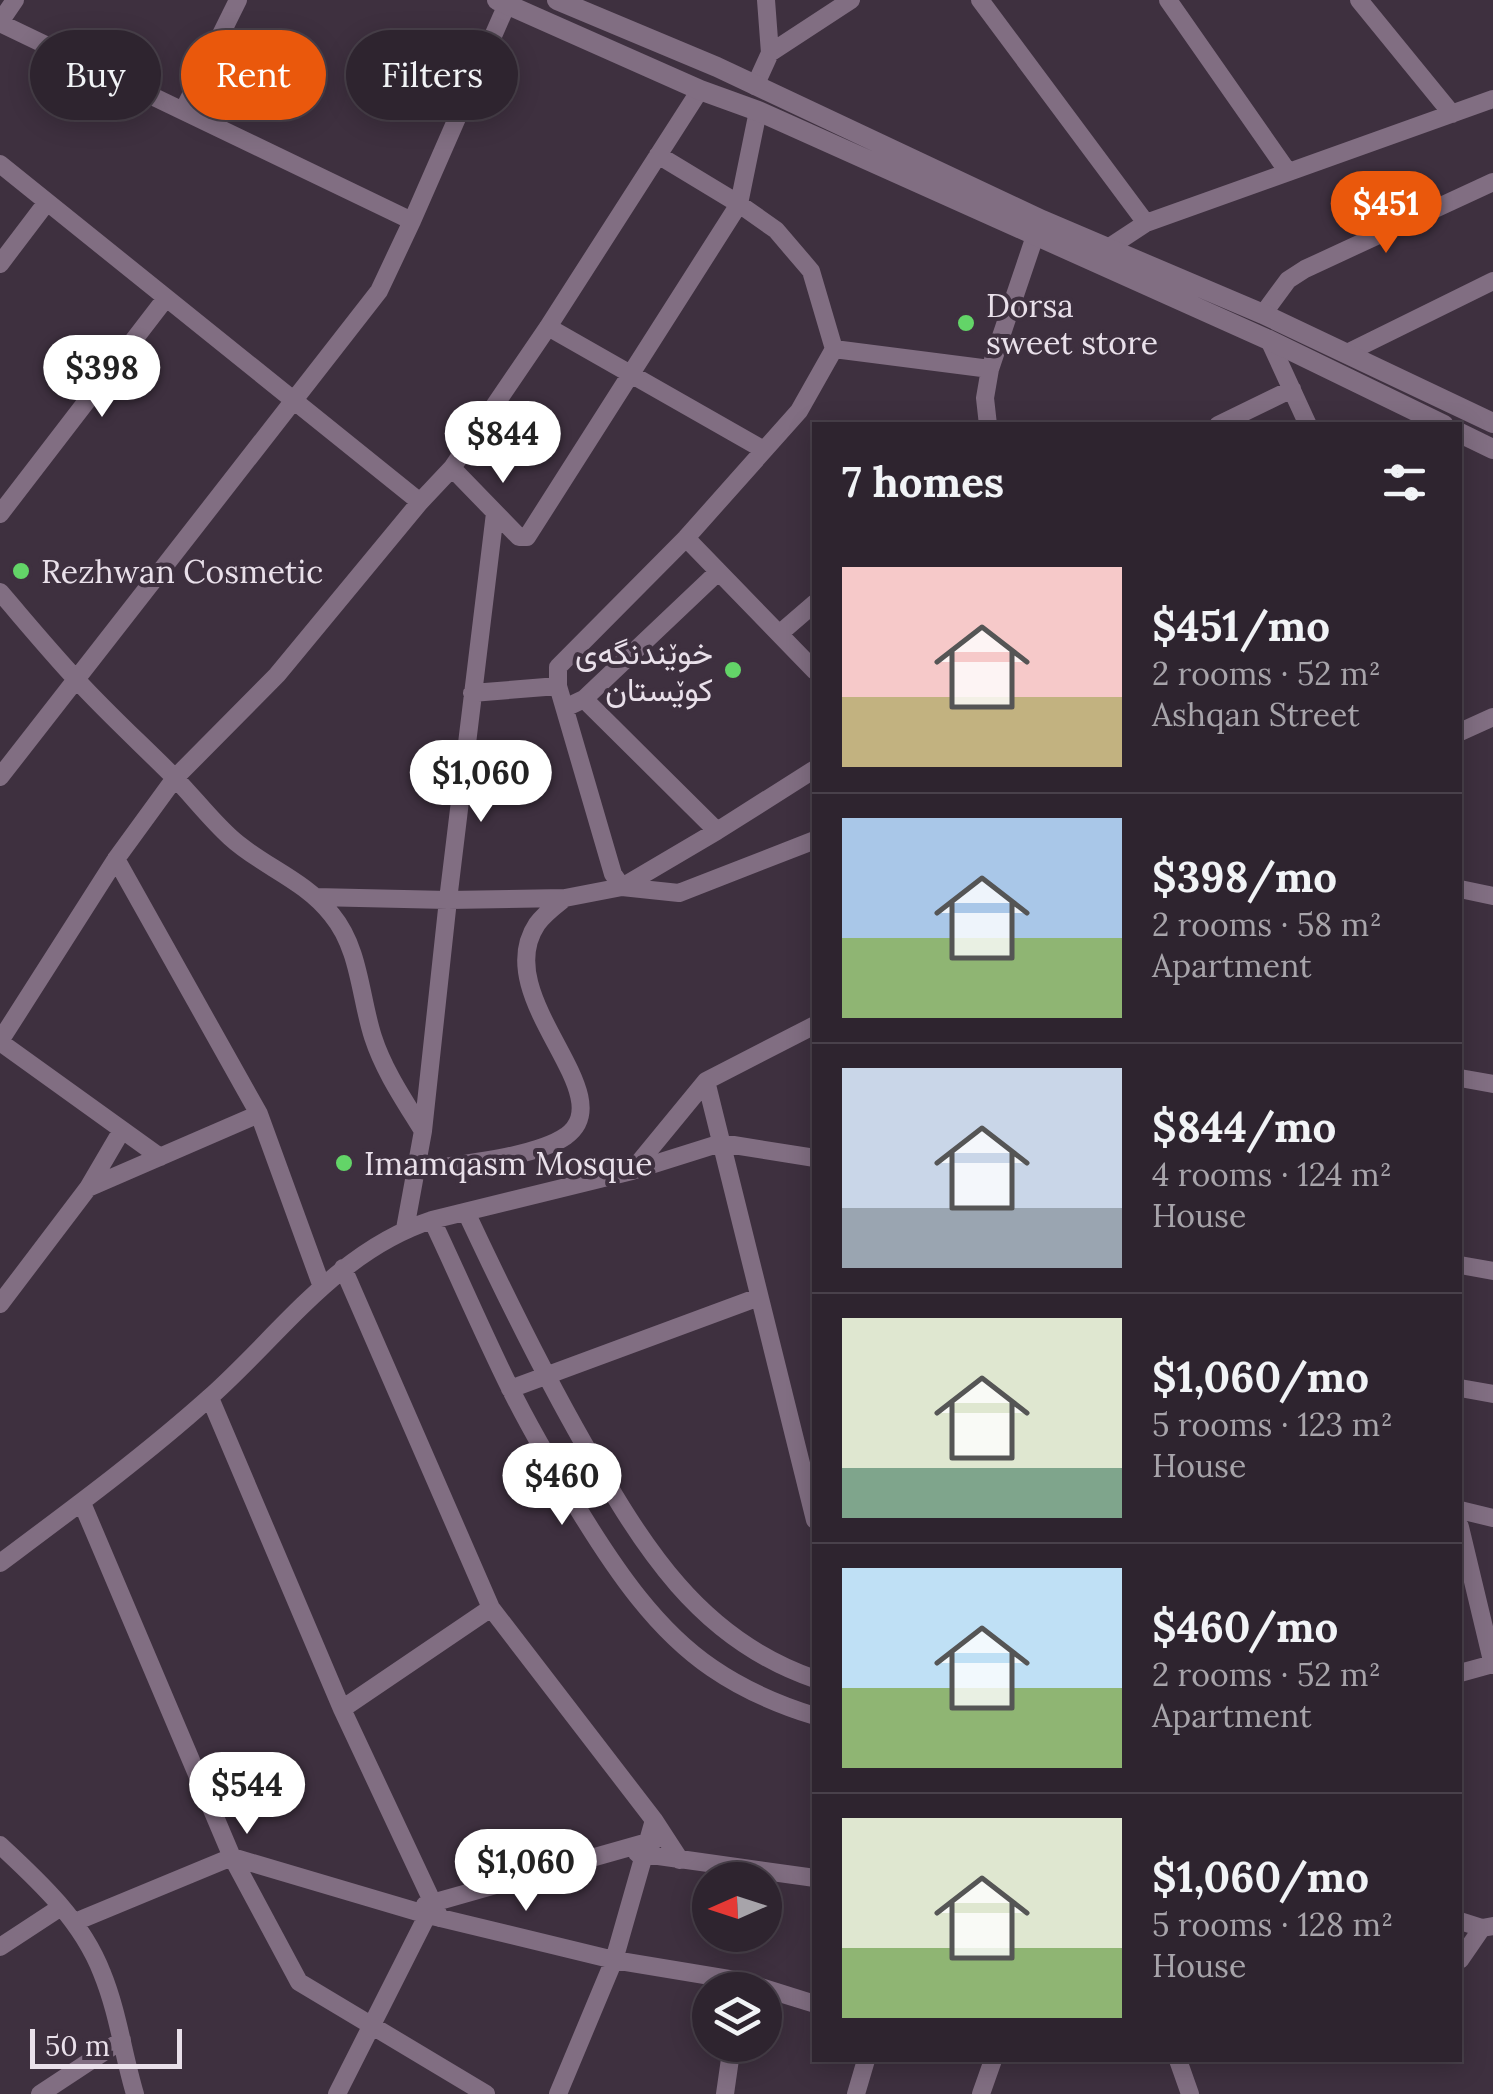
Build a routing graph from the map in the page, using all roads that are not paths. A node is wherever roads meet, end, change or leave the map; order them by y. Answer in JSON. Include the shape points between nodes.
{"nodes":[{"id":1,"x":15,"y":0,"type":"edge"},
{"id":2,"x":238,"y":0,"type":"edge"},
{"id":3,"x":557,"y":0,"type":"edge"},
{"id":4,"x":766,"y":0,"type":"edge"},
{"id":5,"x":851,"y":0,"type":"edge"},
{"id":6,"x":980,"y":0,"type":"edge"},
{"id":7,"x":1168,"y":0,"type":"edge"},
{"id":8,"x":1359,"y":0,"type":"edge"},
{"id":9,"x":502,"y":2,"type":"edge"},
{"id":10,"x":0,"y":22,"type":"edge"},
{"id":11,"x":223,"y":30,"type":"edge"},
{"id":12,"x":770,"y":53,"type":"junction"},
{"id":13,"x":755,"y":86,"type":"junction"},
{"id":14,"x":700,"y":90,"type":"junction"},
{"id":15,"x":1493,"y":99,"type":"edge"},
{"id":16,"x":181,"y":110,"type":"edge"},
{"id":17,"x":758,"y":111,"type":"junction"},
{"id":18,"x":1452,"y":114,"type":"junction"},
{"id":19,"x":203,"y":120,"type":"edge"},
{"id":20,"x":658,"y":155,"type":"junction"},
{"id":21,"x":0,"y":164,"type":"edge"},
{"id":22,"x":1288,"y":172,"type":"junction"},
{"id":23,"x":1493,"y":182,"type":"edge"},
{"id":24,"x":47,"y":202,"type":"junction"},
{"id":25,"x":739,"y":204,"type":"junction"},
{"id":26,"x":412,"y":221,"type":"junction"},
{"id":27,"x":1146,"y":224,"type":"junction"},
{"id":28,"x":1035,"y":236,"type":"junction"},
{"id":29,"x":1105,"y":256,"type":"junction"},
{"id":30,"x":0,"y":264,"type":"edge"},
{"id":31,"x":1493,"y":280,"type":"edge"},
{"id":32,"x":166,"y":298,"type":"junction"},
{"id":33,"x":1264,"y":314,"type":"junction"},
{"id":34,"x":548,"y":327,"type":"junction"},
{"id":35,"x":1268,"y":340,"type":"junction"},
{"id":36,"x":834,"y":349,"type":"junction"},
{"id":37,"x":1347,"y":353,"type":"junction"},
{"id":38,"x":990,"y":369,"type":"junction"},
{"id":39,"x":630,"y":374,"type":"junction"},
{"id":40,"x":1292,"y":389,"type":"junction"},
{"id":41,"x":294,"y":400,"type":"junction"},
{"id":42,"x":988,"y":422,"type":"edge"},
{"id":43,"x":1224,"y":422,"type":"edge"},
{"id":44,"x":1307,"y":422,"type":"edge"},
{"id":45,"x":1438,"y":422,"type":"edge"},
{"id":46,"x":1493,"y":424,"type":"edge"},
{"id":47,"x":1462,"y":434,"type":"edge"},
{"id":48,"x":1493,"y":449,"type":"edge"},
{"id":49,"x":764,"y":450,"type":"junction"},
{"id":50,"x":452,"y":468,"type":"junction"},
{"id":51,"x":420,"y":502,"type":"junction"},
{"id":52,"x":496,"y":513,"type":"junction"},
{"id":53,"x":0,"y":514,"type":"edge"},
{"id":54,"x":686,"y":538,"type":"junction"},
{"id":55,"x":718,"y":572,"type":"junction"},
{"id":56,"x":0,"y":592,"type":"edge"},
{"id":57,"x":812,"y":606,"type":"edge"},
{"id":58,"x":779,"y":634,"type":"junction"},
{"id":59,"x":812,"y":668,"type":"edge"},
{"id":60,"x":76,"y":680,"type":"junction"},
{"id":61,"x":558,"y":686,"type":"junction"},
{"id":62,"x":472,"y":693,"type":"junction"},
{"id":63,"x":584,"y":698,"type":"junction"},
{"id":64,"x":565,"y":708,"type":"junction"},
{"id":65,"x":1493,"y":718,"type":"edge"},
{"id":66,"x":1462,"y":731,"type":"edge"},
{"id":67,"x":812,"y":771,"type":"edge"},
{"id":68,"x":0,"y":777,"type":"edge"},
{"id":69,"x":175,"y":778,"type":"junction"},
{"id":70,"x":717,"y":831,"type":"junction"},
{"id":71,"x":812,"y":841,"type":"edge"},
{"id":72,"x":116,"y":859,"type":"junction"},
{"id":73,"x":622,"y":887,"type":"junction"},
{"id":74,"x":1462,"y":889,"type":"edge"},
{"id":75,"x":1493,"y":896,"type":"edge"},
{"id":76,"x":315,"y":898,"type":"junction"},
{"id":77,"x":565,"y":898,"type":"junction"},
{"id":78,"x":448,"y":900,"type":"junction"},
{"id":79,"x":812,"y":1026,"type":"edge"},
{"id":80,"x":0,"y":1042,"type":"edge"},
{"id":81,"x":1462,"y":1078,"type":"edge"},
{"id":82,"x":706,"y":1081,"type":"junction"},
{"id":83,"x":1493,"y":1084,"type":"edge"},
{"id":84,"x":259,"y":1114,"type":"junction"},
{"id":85,"x":122,"y":1130,"type":"junction"},
{"id":86,"x":423,"y":1130,"type":"junction"},
{"id":87,"x":721,"y":1142,"type":"junction"},
{"id":88,"x":160,"y":1157,"type":"junction"},
{"id":89,"x":812,"y":1157,"type":"edge"},
{"id":90,"x":632,"y":1170,"type":"junction"},
{"id":91,"x":417,"y":1171,"type":"junction"},
{"id":92,"x":88,"y":1188,"type":"junction"},
{"id":93,"x":466,"y":1212,"type":"junction"},
{"id":94,"x":432,"y":1220,"type":"junction"},
{"id":95,"x":406,"y":1229,"type":"junction"},
{"id":96,"x":1462,"y":1265,"type":"edge"},
{"id":97,"x":342,"y":1268,"type":"junction"},
{"id":98,"x":1493,"y":1271,"type":"edge"},
{"id":99,"x":322,"y":1286,"type":"junction"},
{"id":100,"x":4,"y":1291,"type":"edge"},
{"id":101,"x":759,"y":1297,"type":"junction"},
{"id":102,"x":545,"y":1376,"type":"junction"},
{"id":103,"x":1462,"y":1388,"type":"edge"},
{"id":104,"x":510,"y":1389,"type":"junction"},
{"id":105,"x":1493,"y":1394,"type":"edge"},
{"id":106,"x":210,"y":1398,"type":"junction"},
{"id":107,"x":82,"y":1502,"type":"junction"},
{"id":108,"x":812,"y":1508,"type":"edge"},
{"id":109,"x":1462,"y":1510,"type":"edge"},
{"id":110,"x":1493,"y":1518,"type":"edge"},
{"id":111,"x":1463,"y":1555,"type":"edge"},
{"id":112,"x":0,"y":1563,"type":"edge"},
{"id":113,"x":491,"y":1608,"type":"junction"},
{"id":114,"x":1493,"y":1665,"type":"edge"},
{"id":115,"x":1462,"y":1673,"type":"edge"},
{"id":116,"x":812,"y":1679,"type":"edge"},
{"id":117,"x":342,"y":1709,"type":"junction"},
{"id":118,"x":812,"y":1715,"type":"edge"},
{"id":119,"x":0,"y":1845,"type":"edge"},
{"id":120,"x":652,"y":1845,"type":"junction"},
{"id":121,"x":232,"y":1857,"type":"junction"},
{"id":122,"x":680,"y":1860,"type":"junction"},
{"id":123,"x":812,"y":1878,"type":"edge"},
{"id":124,"x":61,"y":1907,"type":"junction"},
{"id":125,"x":434,"y":1912,"type":"junction"},
{"id":126,"x":1462,"y":1920,"type":"edge"},
{"id":127,"x":74,"y":1922,"type":"junction"},
{"id":128,"x":1488,"y":1927,"type":"edge"},
{"id":129,"x":0,"y":1946,"type":"edge"},
{"id":130,"x":1462,"y":1958,"type":"edge"},
{"id":131,"x":614,"y":1960,"type":"junction"},
{"id":132,"x":692,"y":1976,"type":"edge"},
{"id":133,"x":782,"y":1996,"type":"edge"},
{"id":134,"x":812,"y":2003,"type":"edge"},
{"id":135,"x":371,"y":2027,"type":"junction"},
{"id":136,"x":122,"y":2040,"type":"junction"},
{"id":137,"x":729,"y":2062,"type":"edge"},
{"id":138,"x":865,"y":2062,"type":"edge"},
{"id":139,"x":992,"y":2062,"type":"edge"},
{"id":140,"x":1179,"y":2062,"type":"edge"},
{"id":141,"x":40,"y":2094,"type":"edge"},
{"id":142,"x":135,"y":2094,"type":"edge"},
{"id":143,"x":337,"y":2094,"type":"edge"},
{"id":144,"x":486,"y":2094,"type":"edge"},
{"id":145,"x":558,"y":2094,"type":"edge"},
{"id":146,"x":724,"y":2094,"type":"edge"},
{"id":147,"x":856,"y":2094,"type":"edge"},
{"id":148,"x":981,"y":2094,"type":"edge"},
{"id":149,"x":1190,"y":2094,"type":"edge"}],
"edges":[{"from":1,"to":10,"type":"street"},
{"from":2,"to":11,"type":"street"},
{"from":3,"to":13,"type":"street"},
{"from":4,"to":12,"type":"street"},
{"from":5,"to":12,"type":"street"},
{"from":6,"to":27,"type":"street"},
{"from":7,"to":22,"type":"street"},
{"from":8,"to":18,"type":"street"},
{"from":9,"to":14,"type":"street"},
{"from":9,"to":26,"type":"street"},
{"from":10,"to":16,"type":"street"},
{"from":12,"to":13,"type":"street"},
{"from":13,"to":29,"type":"street"},
{"from":14,"to":17,"type":"street"},
{"from":14,"to":20,"type":"street"},
{"from":15,"to":18,"type":"street"},
{"from":17,"to":25,"type":"street"},
{"from":17,"to":28,"type":"street"},
{"from":18,"to":22,"type":"street"},
{"from":19,"to":26,"type":"street"},
{"from":20,"to":25,"type":"street"},
{"from":20,"to":34,"type":"street"},
{"from":21,"to":24,"type":"street"},
{"from":22,"to":27,"type":"street"},
{"from":23,"to":33,"type":"street","via":[[1305,269],[1276,293]]},
{"from":24,"to":30,"type":"street"},
{"from":24,"to":32,"type":"street"},
{"from":25,"to":36,"type":"street","via":[[776,230],[812,271]]},
{"from":25,"to":39,"type":"street"},
{"from":26,"to":41,"type":"street","via":[[379,291]]},
{"from":27,"to":29,"type":"street"},
{"from":28,"to":29,"type":"street"},
{"from":28,"to":38,"type":"street"},
{"from":29,"to":33,"type":"street"},
{"from":29,"to":35,"type":"street"},
{"from":31,"to":37,"type":"street"},
{"from":32,"to":41,"type":"street"},
{"from":32,"to":53,"type":"street"},
{"from":33,"to":37,"type":"street"},
{"from":34,"to":39,"type":"street"},
{"from":34,"to":50,"type":"street"},
{"from":35,"to":40,"type":"street"},
{"from":35,"to":45,"type":"street"},
{"from":36,"to":38,"type":"street"},
{"from":36,"to":49,"type":"street","via":[[799,411]]},
{"from":37,"to":46,"type":"street"},
{"from":38,"to":42,"type":"street"},
{"from":39,"to":49,"type":"street"},
{"from":39,"to":52,"type":"street","via":[[528,537],[519,537]]},
{"from":40,"to":43,"type":"street"},
{"from":40,"to":44,"type":"street"},
{"from":41,"to":51,"type":"street"},
{"from":41,"to":60,"type":"street"},
{"from":47,"to":48,"type":"street"},
{"from":49,"to":54,"type":"street"},
{"from":50,"to":51,"type":"street"},
{"from":50,"to":52,"type":"street"},
{"from":51,"to":69,"type":"street","via":[[277,675]]},
{"from":52,"to":62,"type":"street"},
{"from":54,"to":55,"type":"street"},
{"from":54,"to":61,"type":"street","via":[[558,667]]},
{"from":55,"to":58,"type":"street"},
{"from":55,"to":63,"type":"street"},
{"from":56,"to":60,"type":"street"},
{"from":57,"to":58,"type":"street"},
{"from":58,"to":59,"type":"street"},
{"from":60,"to":68,"type":"street"},
{"from":60,"to":69,"type":"street"},
{"from":61,"to":62,"type":"street"},
{"from":61,"to":64,"type":"street"},
{"from":62,"to":78,"type":"street"},
{"from":63,"to":64,"type":"street"},
{"from":63,"to":70,"type":"street"},
{"from":64,"to":73,"type":"street"},
{"from":65,"to":66,"type":"street"},
{"from":67,"to":70,"type":"street"},
{"from":69,"to":72,"type":"street"},
{"from":69,"to":76,"type":"street","via":[[229,836]]},
{"from":70,"to":73,"type":"street"},
{"from":71,"to":73,"type":"street","via":[[679,893]]},
{"from":72,"to":80,"type":"street"},
{"from":72,"to":84,"type":"street"},
{"from":73,"to":77,"type":"street"},
{"from":74,"to":75,"type":"street"},
{"from":76,"to":78,"type":"street"},
{"from":76,"to":86,"type":"street","via":[[346,939],[379,1055]]},
{"from":77,"to":78,"type":"street"},
{"from":77,"to":91,"type":"street","via":[[533,930],[528,968],[534,1002],[576,1083],[577,1124],[532,1150]]},
{"from":78,"to":86,"type":"street"},
{"from":79,"to":82,"type":"street"},
{"from":80,"to":85,"type":"street"},
{"from":81,"to":83,"type":"street"},
{"from":82,"to":87,"type":"street"},
{"from":82,"to":90,"type":"street"},
{"from":84,"to":88,"type":"street"},
{"from":84,"to":99,"type":"street"},
{"from":85,"to":88,"type":"street"},
{"from":85,"to":92,"type":"street"},
{"from":86,"to":91,"type":"street"},
{"from":87,"to":89,"type":"street"},
{"from":87,"to":90,"type":"street"},
{"from":87,"to":101,"type":"street"},
{"from":88,"to":92,"type":"street"},
{"from":90,"to":93,"type":"street"},
{"from":91,"to":95,"type":"street"},
{"from":92,"to":100,"type":"street"},
{"from":93,"to":94,"type":"street"},
{"from":93,"to":102,"type":"street"},
{"from":94,"to":95,"type":"street"},
{"from":94,"to":104,"type":"street"},
{"from":95,"to":97,"type":"street"},
{"from":96,"to":98,"type":"street"},
{"from":97,"to":99,"type":"street"},
{"from":97,"to":113,"type":"street"},
{"from":99,"to":106,"type":"street"},
{"from":101,"to":102,"type":"street"},
{"from":101,"to":108,"type":"street"},
{"from":102,"to":104,"type":"street"},
{"from":102,"to":116,"type":"street","via":[[663,1570],[738,1640]]},
{"from":103,"to":105,"type":"street"},
{"from":104,"to":118,"type":"street","via":[[600,1545],[654,1615],[710,1668]]},
{"from":106,"to":107,"type":"street"},
{"from":106,"to":117,"type":"street"},
{"from":107,"to":112,"type":"street"},
{"from":107,"to":121,"type":"street"},
{"from":109,"to":110,"type":"street"},
{"from":111,"to":114,"type":"street"},
{"from":113,"to":117,"type":"street"},
{"from":113,"to":120,"type":"street","via":[[654,1820]]},
{"from":114,"to":115,"type":"street"},
{"from":117,"to":125,"type":"street"},
{"from":119,"to":124,"type":"street"},
{"from":120,"to":122,"type":"street"},
{"from":120,"to":122,"type":"street"},
{"from":120,"to":125,"type":"street"},
{"from":120,"to":131,"type":"street"},
{"from":121,"to":125,"type":"street"},
{"from":121,"to":127,"type":"street"},
{"from":121,"to":135,"type":"street","via":[[298,1982]]},
{"from":122,"to":123,"type":"street"},
{"from":124,"to":127,"type":"street"},
{"from":124,"to":129,"type":"street"},
{"from":125,"to":131,"type":"street"},
{"from":125,"to":135,"type":"street"},
{"from":126,"to":128,"type":"street"},
{"from":127,"to":136,"type":"street","via":[[102,1971]]},
{"from":128,"to":130,"type":"street"},
{"from":131,"to":132,"type":"street"},
{"from":131,"to":145,"type":"street"},
{"from":133,"to":134,"type":"street"},
{"from":135,"to":143,"type":"street"},
{"from":135,"to":144,"type":"street"},
{"from":136,"to":141,"type":"street"},
{"from":136,"to":142,"type":"street"},
{"from":137,"to":146,"type":"street"},
{"from":138,"to":147,"type":"street"},
{"from":139,"to":148,"type":"street"},
{"from":140,"to":149,"type":"street"}]}
